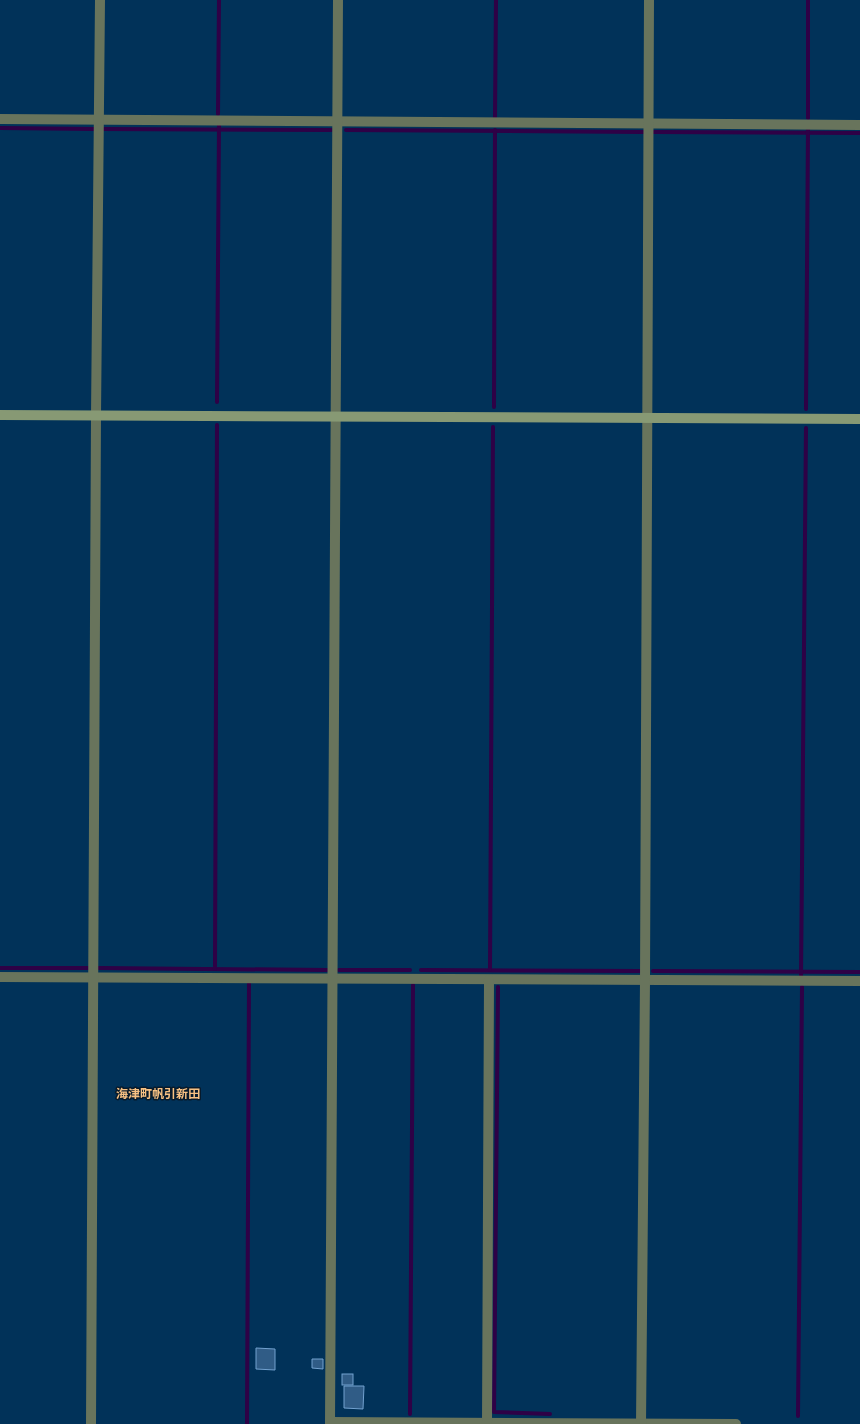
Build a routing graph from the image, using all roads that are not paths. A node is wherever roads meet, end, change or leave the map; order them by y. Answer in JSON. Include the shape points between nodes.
{"nodes":[{"id":1,"x":100,"y":0,"type":"edge"},
{"id":2,"x":338,"y":0,"type":"edge"},
{"id":3,"x":649,"y":0,"type":"edge"},
{"id":4,"x":0,"y":119,"type":"edge"},
{"id":5,"x":99,"y":120,"type":"junction"},
{"id":6,"x":337,"y":122,"type":"junction"},
{"id":7,"x":648,"y":124,"type":"junction"},
{"id":8,"x":860,"y":126,"type":"edge"},
{"id":9,"x":0,"y":415,"type":"edge"},
{"id":10,"x":96,"y":416,"type":"junction"},
{"id":11,"x":335,"y":417,"type":"junction"},
{"id":12,"x":647,"y":418,"type":"junction"},
{"id":13,"x":860,"y":419,"type":"edge"},
{"id":14,"x":0,"y":977,"type":"edge"},
{"id":15,"x":93,"y":978,"type":"junction"},
{"id":16,"x":333,"y":980,"type":"junction"},
{"id":17,"x":489,"y":980,"type":"junction"},
{"id":18,"x":645,"y":981,"type":"junction"},
{"id":19,"x":860,"y":981,"type":"edge"},
{"id":20,"x":330,"y":1423,"type":"edge"},
{"id":21,"x":487,"y":1423,"type":"edge"},
{"id":22,"x":641,"y":1423,"type":"edge"},
{"id":23,"x":91,"y":1424,"type":"edge"},
{"id":24,"x":736,"y":1424,"type":"edge"}],
"edges":[{"from":1,"to":5,"type":"street"},
{"from":2,"to":6,"type":"street"},
{"from":3,"to":7,"type":"street"},
{"from":4,"to":5,"type":"street"},
{"from":5,"to":6,"type":"street"},
{"from":5,"to":10,"type":"street"},
{"from":6,"to":7,"type":"street"},
{"from":6,"to":11,"type":"street"},
{"from":7,"to":8,"type":"street"},
{"from":7,"to":12,"type":"street"},
{"from":9,"to":10,"type":"street"},
{"from":10,"to":11,"type":"street"},
{"from":10,"to":15,"type":"street"},
{"from":11,"to":12,"type":"street"},
{"from":11,"to":16,"type":"street"},
{"from":12,"to":13,"type":"street"},
{"from":12,"to":18,"type":"street"},
{"from":14,"to":15,"type":"street"},
{"from":15,"to":16,"type":"street"},
{"from":15,"to":23,"type":"street"},
{"from":16,"to":17,"type":"street"},
{"from":16,"to":20,"type":"street"},
{"from":17,"to":18,"type":"street"},
{"from":17,"to":21,"type":"street"},
{"from":18,"to":19,"type":"street"},
{"from":18,"to":22,"type":"street"},
{"from":20,"to":21,"type":"street"},
{"from":21,"to":22,"type":"street"},
{"from":22,"to":24,"type":"street"}]}
